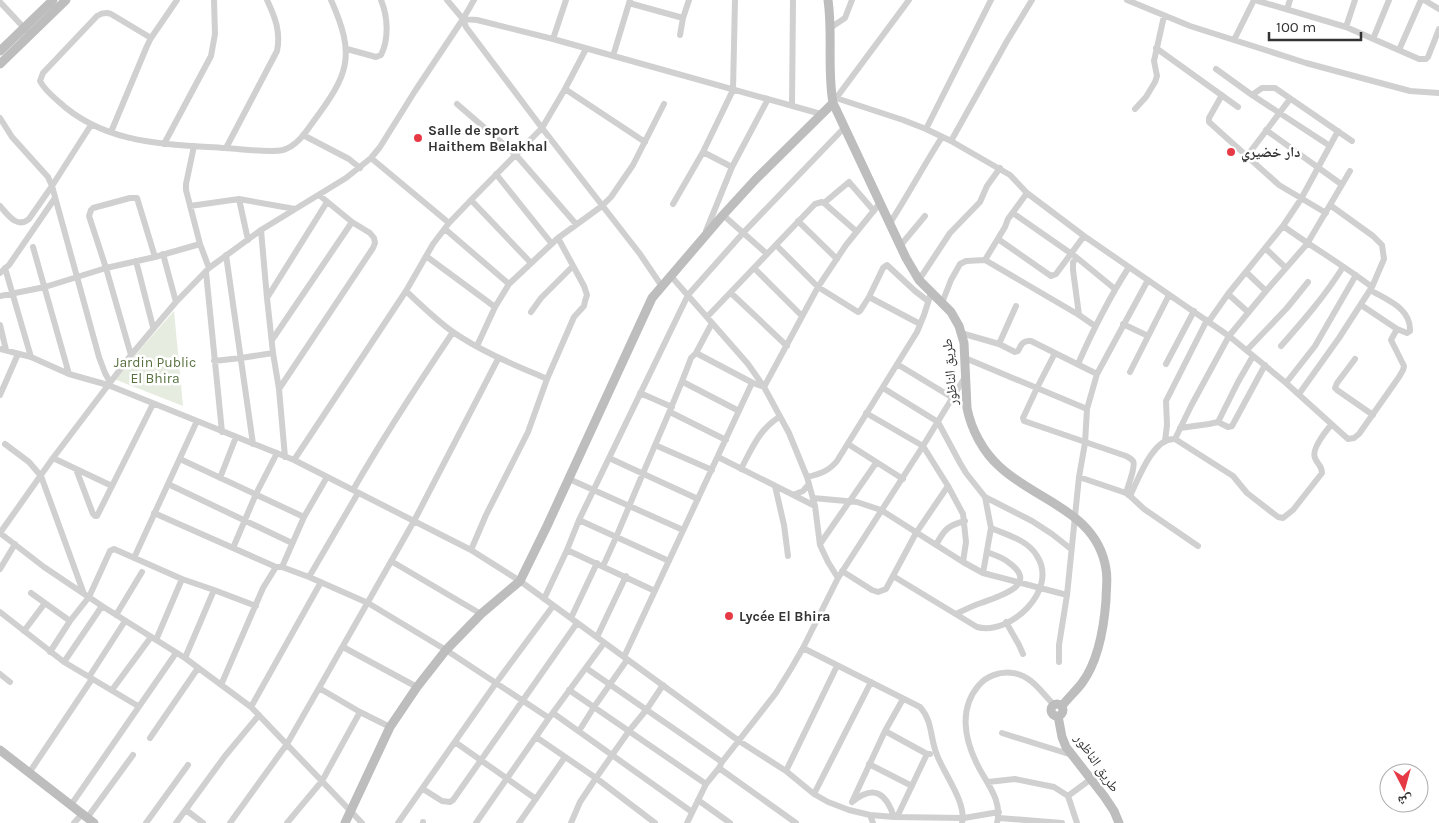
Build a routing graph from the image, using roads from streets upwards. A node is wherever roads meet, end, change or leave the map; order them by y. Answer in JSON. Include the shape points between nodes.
{"nodes":[{"id":1,"x":53,"y":0,"type":"edge"},
{"id":2,"x":66,"y":0,"type":"edge"},
{"id":3,"x":177,"y":0,"type":"edge"},
{"id":4,"x":214,"y":0,"type":"edge"},
{"id":5,"x":267,"y":0,"type":"edge"},
{"id":6,"x":331,"y":0,"type":"edge"},
{"id":7,"x":381,"y":0,"type":"edge"},
{"id":8,"x":447,"y":0,"type":"edge"},
{"id":9,"x":474,"y":0,"type":"edge"},
{"id":10,"x":566,"y":0,"type":"edge"},
{"id":11,"x":689,"y":0,"type":"edge"},
{"id":12,"x":735,"y":0,"type":"edge"},
{"id":13,"x":793,"y":0,"type":"edge"},
{"id":14,"x":828,"y":0,"type":"edge"},
{"id":15,"x":852,"y":0,"type":"edge"},
{"id":16,"x":909,"y":0,"type":"edge"},
{"id":17,"x":991,"y":0,"type":"edge"},
{"id":18,"x":1032,"y":0,"type":"edge"},
{"id":19,"x":1128,"y":0,"type":"edge"},
{"id":20,"x":1254,"y":0,"type":"edge"},
{"id":21,"x":1290,"y":0,"type":"edge"},
{"id":22,"x":1355,"y":0,"type":"edge"},
{"id":23,"x":1389,"y":0,"type":"edge"},
{"id":24,"x":1422,"y":0,"type":"edge"},
{"id":25,"x":0,"y":2,"type":"edge"},
{"id":26,"x":630,"y":2,"type":"edge"},
{"id":27,"x":1286,"y":9,"type":"junction"},
{"id":28,"x":1439,"y":9,"type":"edge"},
{"id":29,"x":1164,"y":16,"type":"junction"},
{"id":30,"x":683,"y":18,"type":"junction"},
{"id":31,"x":463,"y":19,"type":"junction"},
{"id":32,"x":830,"y":28,"type":"junction"},
{"id":33,"x":1346,"y":28,"type":"junction"},
{"id":34,"x":1439,"y":29,"type":"edge"},
{"id":35,"x":28,"y":31,"type":"junction"},
{"id":36,"x":680,"y":35,"type":"dead end"},
{"id":37,"x":151,"y":38,"type":"junction"},
{"id":38,"x":553,"y":39,"type":"junction"},
{"id":39,"x":1373,"y":39,"type":"junction"},
{"id":40,"x":1234,"y":40,"type":"junction"},
{"id":41,"x":1156,"y":48,"type":"junction"},
{"id":42,"x":346,"y":49,"type":"junction"},
{"id":43,"x":586,"y":49,"type":"junction"},
{"id":44,"x":1398,"y":50,"type":"junction"},
{"id":45,"x":0,"y":51,"type":"edge"},
{"id":46,"x":613,"y":56,"type":"junction"},
{"id":47,"x":0,"y":64,"type":"edge"},
{"id":48,"x":1216,"y":69,"type":"dead end"},
{"id":49,"x":565,"y":89,"type":"junction"},
{"id":50,"x":732,"y":90,"type":"junction"},
{"id":51,"x":1439,"y":93,"type":"edge"},
{"id":52,"x":1222,"y":95,"type":"junction"},
{"id":53,"x":1252,"y":95,"type":"junction"},
{"id":54,"x":1290,"y":98,"type":"junction"},
{"id":55,"x":768,"y":99,"type":"junction"},
{"id":56,"x":835,"y":101,"type":"junction"},
{"id":57,"x":457,"y":104,"type":"dead end"},
{"id":58,"x":664,"y":104,"type":"dead end"},
{"id":59,"x":792,"y":105,"type":"junction"},
{"id":60,"x":1238,"y":106,"type":"dead end"},
{"id":61,"x":1135,"y":109,"type":"dead end"},
{"id":62,"x":821,"y":114,"type":"junction"},
{"id":63,"x":1280,"y":114,"type":"junction"},
{"id":64,"x":0,"y":118,"type":"edge"},
{"id":65,"x":91,"y":125,"type":"junction"},
{"id":66,"x":542,"y":128,"type":"junction"},
{"id":67,"x":844,"y":128,"type":"junction"},
{"id":68,"x":926,"y":129,"type":"junction"},
{"id":69,"x":1266,"y":130,"type":"junction"},
{"id":70,"x":1338,"y":131,"type":"junction"},
{"id":71,"x":111,"y":132,"type":"junction"},
{"id":72,"x":303,"y":135,"type":"junction"},
{"id":73,"x":942,"y":138,"type":"junction"},
{"id":74,"x":951,"y":141,"type":"junction"},
{"id":75,"x":1352,"y":141,"type":"dead end"},
{"id":76,"x":645,"y":142,"type":"junction"},
{"id":77,"x":164,"y":144,"type":"junction"},
{"id":78,"x":194,"y":146,"type":"junction"},
{"id":79,"x":1330,"y":146,"type":"junction"},
{"id":80,"x":226,"y":148,"type":"junction"},
{"id":81,"x":703,"y":152,"type":"junction"},
{"id":82,"x":516,"y":155,"type":"junction"},
{"id":83,"x":1247,"y":156,"type":"junction"},
{"id":84,"x":371,"y":158,"type":"junction"},
{"id":85,"x":732,"y":167,"type":"junction"},
{"id":86,"x":360,"y":168,"type":"junction"},
{"id":87,"x":1000,"y":168,"type":"junction"},
{"id":88,"x":1318,"y":168,"type":"junction"},
{"id":89,"x":1350,"y":171,"type":"dead end"},
{"id":90,"x":496,"y":174,"type":"junction"},
{"id":91,"x":1341,"y":184,"type":"junction"},
{"id":92,"x":52,"y":186,"type":"junction"},
{"id":93,"x":1027,"y":193,"type":"junction"},
{"id":94,"x":319,"y":195,"type":"junction"},
{"id":95,"x":55,"y":198,"type":"junction"},
{"id":96,"x":1301,"y":198,"type":"junction"},
{"id":97,"x":239,"y":199,"type":"junction"},
{"id":98,"x":470,"y":200,"type":"junction"},
{"id":99,"x":327,"y":202,"type":"junction"},
{"id":100,"x":824,"y":203,"type":"junction"},
{"id":101,"x":880,"y":203,"type":"junction"},
{"id":102,"x":673,"y":204,"type":"dead end"},
{"id":103,"x":0,"y":206,"type":"edge"},
{"id":104,"x":190,"y":206,"type":"junction"},
{"id":105,"x":602,"y":206,"type":"junction"},
{"id":106,"x":1330,"y":206,"type":"junction"},
{"id":107,"x":295,"y":209,"type":"junction"},
{"id":108,"x":874,"y":211,"type":"junction"},
{"id":109,"x":1013,"y":213,"type":"junction"},
{"id":110,"x":1326,"y":213,"type":"junction"},
{"id":111,"x":723,"y":215,"type":"junction"},
{"id":112,"x":925,"y":216,"type":"dead end"},
{"id":113,"x":798,"y":221,"type":"junction"},
{"id":114,"x":352,"y":222,"type":"junction"},
{"id":115,"x":890,"y":223,"type":"junction"},
{"id":116,"x":576,"y":224,"type":"junction"},
{"id":117,"x":447,"y":226,"type":"junction"},
{"id":118,"x":1283,"y":226,"type":"junction"},
{"id":119,"x":262,"y":230,"type":"junction"},
{"id":120,"x":856,"y":231,"type":"junction"},
{"id":121,"x":743,"y":233,"type":"junction"},
{"id":122,"x":1084,"y":236,"type":"junction"},
{"id":123,"x":558,"y":238,"type":"junction"},
{"id":124,"x":704,"y":238,"type":"junction"},
{"id":125,"x":998,"y":239,"type":"junction"},
{"id":126,"x":248,"y":240,"type":"junction"},
{"id":127,"x":200,"y":244,"type":"junction"},
{"id":128,"x":552,"y":244,"type":"junction"},
{"id":129,"x":1307,"y":244,"type":"junction"},
{"id":130,"x":776,"y":245,"type":"junction"},
{"id":131,"x":900,"y":246,"type":"junction"},
{"id":132,"x":33,"y":247,"type":"dead end"},
{"id":133,"x":1265,"y":248,"type":"junction"},
{"id":134,"x":163,"y":254,"type":"junction"},
{"id":135,"x":767,"y":254,"type":"junction"},
{"id":136,"x":226,"y":255,"type":"junction"},
{"id":137,"x":155,"y":256,"type":"junction"},
{"id":138,"x":426,"y":256,"type":"junction"},
{"id":139,"x":1074,"y":256,"type":"junction"},
{"id":140,"x":837,"y":259,"type":"junction"},
{"id":141,"x":985,"y":260,"type":"junction"},
{"id":142,"x":136,"y":261,"type":"junction"},
{"id":143,"x":531,"y":264,"type":"junction"},
{"id":144,"x":572,"y":267,"type":"junction"},
{"id":145,"x":1129,"y":267,"type":"junction"},
{"id":146,"x":1343,"y":267,"type":"junction"},
{"id":147,"x":106,"y":268,"type":"junction"},
{"id":148,"x":754,"y":268,"type":"junction"},
{"id":149,"x":1286,"y":268,"type":"junction"},
{"id":150,"x":3,"y":270,"type":"edge"},
{"id":151,"x":208,"y":270,"type":"junction"},
{"id":152,"x":1246,"y":272,"type":"junction"},
{"id":153,"x":670,"y":275,"type":"junction"},
{"id":154,"x":76,"y":276,"type":"junction"},
{"id":155,"x":1356,"y":276,"type":"junction"},
{"id":156,"x":920,"y":280,"type":"junction"},
{"id":157,"x":1148,"y":280,"type":"junction"},
{"id":158,"x":1308,"y":282,"type":"dead end"},
{"id":159,"x":509,"y":284,"type":"junction"},
{"id":160,"x":661,"y":285,"type":"junction"},
{"id":161,"x":45,"y":287,"type":"junction"},
{"id":162,"x":818,"y":287,"type":"junction"},
{"id":163,"x":1115,"y":289,"type":"junction"},
{"id":164,"x":1371,"y":289,"type":"junction"},
{"id":165,"x":406,"y":291,"type":"junction"},
{"id":166,"x":1266,"y":291,"type":"junction"},
{"id":167,"x":12,"y":293,"type":"junction"},
{"id":168,"x":731,"y":293,"type":"junction"},
{"id":169,"x":1169,"y":294,"type":"junction"},
{"id":170,"x":1228,"y":294,"type":"junction"},
{"id":171,"x":688,"y":295,"type":"junction"},
{"id":172,"x":0,"y":296,"type":"edge"},
{"id":173,"x":869,"y":297,"type":"junction"},
{"id":174,"x":929,"y":297,"type":"junction"},
{"id":175,"x":267,"y":298,"type":"junction"},
{"id":176,"x":176,"y":302,"type":"junction"},
{"id":177,"x":942,"y":303,"type":"junction"},
{"id":178,"x":1361,"y":305,"type":"junction"},
{"id":179,"x":1016,"y":306,"type":"dead end"},
{"id":180,"x":495,"y":307,"type":"junction"},
{"id":181,"x":1194,"y":311,"type":"junction"},
{"id":182,"x":530,"y":312,"type":"dead end"},
{"id":183,"x":1248,"y":312,"type":"junction"},
{"id":184,"x":1079,"y":315,"type":"junction"},
{"id":185,"x":802,"y":316,"type":"junction"},
{"id":186,"x":709,"y":320,"type":"junction"},
{"id":187,"x":1208,"y":320,"type":"junction"},
{"id":188,"x":920,"y":324,"type":"junction"},
{"id":189,"x":1123,"y":324,"type":"junction"},
{"id":190,"x":0,"y":325,"type":"edge"},
{"id":191,"x":1095,"y":326,"type":"junction"},
{"id":192,"x":153,"y":327,"type":"junction"},
{"id":193,"x":1397,"y":329,"type":"junction"},
{"id":194,"x":453,"y":332,"type":"junction"},
{"id":195,"x":961,"y":333,"type":"junction"},
{"id":196,"x":1148,"y":336,"type":"junction"},
{"id":197,"x":1229,"y":336,"type":"junction"},
{"id":198,"x":272,"y":340,"type":"junction"},
{"id":199,"x":999,"y":344,"type":"junction"},
{"id":200,"x":477,"y":346,"type":"junction"},
{"id":201,"x":787,"y":346,"type":"junction"},
{"id":202,"x":1281,"y":346,"type":"dead end"},
{"id":203,"x":3,"y":350,"type":"edge"},
{"id":204,"x":1247,"y":350,"type":"junction"},
{"id":205,"x":273,"y":353,"type":"junction"},
{"id":206,"x":696,"y":353,"type":"junction"},
{"id":207,"x":18,"y":354,"type":"junction"},
{"id":208,"x":1056,"y":354,"type":"junction"},
{"id":209,"x":131,"y":355,"type":"junction"},
{"id":210,"x":1253,"y":356,"type":"junction"},
{"id":211,"x":31,"y":357,"type":"junction"},
{"id":212,"x":241,"y":358,"type":"junction"},
{"id":213,"x":965,"y":358,"type":"junction"},
{"id":214,"x":1355,"y":358,"type":"dead end"},
{"id":215,"x":498,"y":359,"type":"junction"},
{"id":216,"x":214,"y":361,"type":"junction"},
{"id":217,"x":897,"y":364,"type":"junction"},
{"id":218,"x":1078,"y":364,"type":"junction"},
{"id":219,"x":1166,"y":364,"type":"dead end"},
{"id":220,"x":1265,"y":365,"type":"junction"},
{"id":221,"x":1130,"y":372,"type":"dead end"},
{"id":222,"x":69,"y":374,"type":"junction"},
{"id":223,"x":1097,"y":374,"type":"junction"},
{"id":224,"x":965,"y":377,"type":"junction"},
{"id":225,"x":547,"y":379,"type":"junction"},
{"id":226,"x":683,"y":382,"type":"junction"},
{"id":227,"x":753,"y":383,"type":"junction"},
{"id":228,"x":1286,"y":383,"type":"junction"},
{"id":229,"x":109,"y":384,"type":"junction"},
{"id":230,"x":764,"y":387,"type":"junction"},
{"id":231,"x":279,"y":388,"type":"junction"},
{"id":232,"x":882,"y":388,"type":"junction"},
{"id":233,"x":1037,"y":388,"type":"junction"},
{"id":234,"x":640,"y":393,"type":"junction"},
{"id":235,"x":1299,"y":394,"type":"junction"},
{"id":236,"x":0,"y":395,"type":"edge"},
{"id":237,"x":953,"y":398,"type":"junction"},
{"id":238,"x":153,"y":404,"type":"junction"},
{"id":239,"x":1087,"y":409,"type":"junction"},
{"id":240,"x":671,"y":410,"type":"junction"},
{"id":241,"x":739,"y":411,"type":"junction"},
{"id":242,"x":866,"y":414,"type":"junction"},
{"id":243,"x":1373,"y":415,"type":"junction"},
{"id":244,"x":779,"y":417,"type":"junction"},
{"id":245,"x":197,"y":422,"type":"junction"},
{"id":246,"x":938,"y":422,"type":"junction"},
{"id":247,"x":1218,"y":422,"type":"junction"},
{"id":248,"x":1331,"y":424,"type":"junction"},
{"id":249,"x":1180,"y":428,"type":"junction"},
{"id":250,"x":222,"y":432,"type":"junction"},
{"id":251,"x":236,"y":437,"type":"junction"},
{"id":252,"x":1175,"y":439,"type":"junction"},
{"id":253,"x":726,"y":440,"type":"junction"},
{"id":254,"x":1165,"y":440,"type":"junction"},
{"id":255,"x":1085,"y":443,"type":"junction"},
{"id":256,"x":5,"y":444,"type":"dead end"},
{"id":257,"x":253,"y":444,"type":"junction"},
{"id":258,"x":848,"y":444,"type":"junction"},
{"id":259,"x":656,"y":445,"type":"junction"},
{"id":260,"x":923,"y":446,"type":"junction"},
{"id":261,"x":276,"y":453,"type":"junction"},
{"id":262,"x":285,"y":457,"type":"junction"},
{"id":263,"x":718,"y":457,"type":"junction"},
{"id":264,"x":53,"y":458,"type":"junction"},
{"id":265,"x":609,"y":458,"type":"junction"},
{"id":266,"x":180,"y":459,"type":"junction"},
{"id":267,"x":294,"y":460,"type":"junction"},
{"id":268,"x":876,"y":463,"type":"junction"},
{"id":269,"x":76,"y":469,"type":"junction"},
{"id":270,"x":741,"y":469,"type":"junction"},
{"id":271,"x":712,"y":470,"type":"junction"},
{"id":272,"x":643,"y":473,"type":"junction"},
{"id":273,"x":41,"y":476,"type":"junction"},
{"id":274,"x":1079,"y":477,"type":"junction"},
{"id":275,"x":220,"y":478,"type":"junction"},
{"id":276,"x":327,"y":478,"type":"junction"},
{"id":277,"x":568,"y":478,"type":"junction"},
{"id":278,"x":903,"y":478,"type":"junction"},
{"id":279,"x":808,"y":480,"type":"junction"},
{"id":280,"x":168,"y":484,"type":"junction"},
{"id":281,"x":112,"y":486,"type":"junction"},
{"id":282,"x":775,"y":486,"type":"junction"},
{"id":283,"x":948,"y":486,"type":"junction"},
{"id":284,"x":593,"y":491,"type":"junction"},
{"id":285,"x":356,"y":492,"type":"junction"},
{"id":286,"x":256,"y":494,"type":"junction"},
{"id":287,"x":793,"y":494,"type":"junction"},
{"id":288,"x":1128,"y":494,"type":"junction"},
{"id":289,"x":985,"y":497,"type":"junction"},
{"id":290,"x":813,"y":498,"type":"junction"},
{"id":291,"x":698,"y":499,"type":"junction"},
{"id":292,"x":850,"y":502,"type":"junction"},
{"id":293,"x":630,"y":506,"type":"junction"},
{"id":294,"x":815,"y":506,"type":"junction"},
{"id":295,"x":881,"y":510,"type":"junction"},
{"id":296,"x":154,"y":512,"type":"junction"},
{"id":297,"x":1074,"y":516,"type":"junction"},
{"id":298,"x":304,"y":517,"type":"junction"},
{"id":299,"x":245,"y":520,"type":"junction"},
{"id":300,"x":579,"y":520,"type":"junction"},
{"id":301,"x":414,"y":521,"type":"junction"},
{"id":302,"x":964,"y":521,"type":"junction"},
{"id":303,"x":991,"y":528,"type":"junction"},
{"id":304,"x":683,"y":530,"type":"junction"},
{"id":305,"x":0,"y":533,"type":"edge"},
{"id":306,"x":916,"y":533,"type":"junction"},
{"id":307,"x":617,"y":536,"type":"junction"},
{"id":308,"x":15,"y":544,"type":"junction"},
{"id":309,"x":292,"y":544,"type":"junction"},
{"id":310,"x":820,"y":545,"type":"junction"},
{"id":311,"x":936,"y":545,"type":"junction"},
{"id":312,"x":1198,"y":546,"type":"dead end"},
{"id":313,"x":233,"y":548,"type":"junction"},
{"id":314,"x":1071,"y":549,"type":"junction"},
{"id":315,"x":471,"y":550,"type":"junction"},
{"id":316,"x":567,"y":550,"type":"junction"},
{"id":317,"x":987,"y":552,"type":"junction"},
{"id":318,"x":788,"y":556,"type":"dead end"},
{"id":319,"x":134,"y":558,"type":"junction"},
{"id":320,"x":391,"y":561,"type":"junction"},
{"id":321,"x":669,"y":561,"type":"junction"},
{"id":322,"x":963,"y":562,"type":"junction"},
{"id":323,"x":600,"y":565,"type":"junction"},
{"id":324,"x":279,"y":567,"type":"junction"},
{"id":325,"x":0,"y":569,"type":"edge"},
{"id":326,"x":842,"y":571,"type":"junction"},
{"id":327,"x":142,"y":572,"type":"dead end"},
{"id":328,"x":983,"y":573,"type":"junction"},
{"id":329,"x":626,"y":576,"type":"junction"},
{"id":330,"x":893,"y":576,"type":"junction"},
{"id":331,"x":309,"y":577,"type":"junction"},
{"id":332,"x":838,"y":578,"type":"junction"},
{"id":333,"x":182,"y":580,"type":"junction"},
{"id":334,"x":520,"y":581,"type":"junction"},
{"id":335,"x":321,"y":582,"type":"junction"},
{"id":336,"x":1020,"y":582,"type":"junction"},
{"id":337,"x":1040,"y":588,"type":"junction"},
{"id":338,"x":214,"y":590,"type":"junction"},
{"id":339,"x":655,"y":591,"type":"junction"},
{"id":340,"x":31,"y":593,"type":"dead end"},
{"id":341,"x":86,"y":595,"type":"junction"},
{"id":342,"x":1067,"y":595,"type":"junction"},
{"id":343,"x":544,"y":599,"type":"junction"},
{"id":344,"x":45,"y":603,"type":"junction"},
{"id":345,"x":368,"y":603,"type":"junction"},
{"id":346,"x":102,"y":606,"type":"junction"},
{"id":347,"x":256,"y":606,"type":"junction"},
{"id":348,"x":553,"y":606,"type":"junction"},
{"id":349,"x":0,"y":612,"type":"edge"},
{"id":350,"x":481,"y":614,"type":"junction"},
{"id":351,"x":956,"y":614,"type":"junction"},
{"id":352,"x":116,"y":615,"type":"junction"},
{"id":353,"x":574,"y":620,"type":"junction"},
{"id":354,"x":70,"y":621,"type":"junction"},
{"id":355,"x":125,"y":621,"type":"junction"},
{"id":356,"x":1006,"y":622,"type":"junction"},
{"id":357,"x":24,"y":631,"type":"junction"},
{"id":358,"x":597,"y":637,"type":"junction"},
{"id":359,"x":153,"y":638,"type":"junction"},
{"id":360,"x":604,"y":643,"type":"junction"},
{"id":361,"x":343,"y":647,"type":"junction"},
{"id":362,"x":803,"y":648,"type":"junction"},
{"id":363,"x":446,"y":650,"type":"junction"},
{"id":364,"x":50,"y":652,"type":"junction"},
{"id":365,"x":176,"y":654,"type":"junction"},
{"id":366,"x":1022,"y":654,"type":"dead end"},
{"id":367,"x":185,"y":658,"type":"junction"},
{"id":368,"x":626,"y":659,"type":"junction"},
{"id":369,"x":64,"y":662,"type":"junction"},
{"id":370,"x":1059,"y":662,"type":"dead end"},
{"id":371,"x":837,"y":666,"type":"junction"},
{"id":372,"x":198,"y":668,"type":"junction"},
{"id":373,"x":586,"y":668,"type":"junction"},
{"id":374,"x":0,"y":674,"type":"edge"},
{"id":375,"x":91,"y":678,"type":"junction"},
{"id":376,"x":10,"y":682,"type":"dead end"},
{"id":377,"x":871,"y":682,"type":"junction"},
{"id":378,"x":496,"y":683,"type":"junction"},
{"id":379,"x":610,"y":684,"type":"junction"},
{"id":380,"x":221,"y":685,"type":"junction"},
{"id":381,"x":663,"y":685,"type":"junction"},
{"id":382,"x":417,"y":687,"type":"junction"},
{"id":383,"x":319,"y":688,"type":"junction"},
{"id":384,"x":112,"y":690,"type":"junction"},
{"id":385,"x":569,"y":690,"type":"junction"},
{"id":386,"x":903,"y":699,"type":"junction"},
{"id":387,"x":522,"y":700,"type":"junction"},
{"id":388,"x":138,"y":706,"type":"junction"},
{"id":389,"x":251,"y":706,"type":"junction"},
{"id":390,"x":1058,"y":706,"type":"junction"},
{"id":391,"x":594,"y":707,"type":"junction"},
{"id":392,"x":647,"y":709,"type":"junction"},
{"id":393,"x":360,"y":712,"type":"junction"},
{"id":394,"x":259,"y":715,"type":"junction"},
{"id":395,"x":551,"y":716,"type":"junction"},
{"id":396,"x":390,"y":727,"type":"junction"},
{"id":397,"x":579,"y":731,"type":"junction"},
{"id":398,"x":629,"y":731,"type":"junction"},
{"id":399,"x":885,"y":731,"type":"junction"},
{"id":400,"x":1002,"y":733,"type":"dead end"},
{"id":401,"x":536,"y":737,"type":"junction"},
{"id":402,"x":150,"y":738,"type":"dead end"},
{"id":403,"x":739,"y":741,"type":"junction"},
{"id":404,"x":455,"y":742,"type":"junction"},
{"id":405,"x":287,"y":744,"type":"junction"},
{"id":406,"x":0,"y":750,"type":"edge"},
{"id":407,"x":936,"y":753,"type":"junction"},
{"id":408,"x":927,"y":754,"type":"junction"},
{"id":409,"x":133,"y":755,"type":"dead end"},
{"id":410,"x":612,"y":755,"type":"junction"},
{"id":411,"x":1072,"y":755,"type":"junction"},
{"id":412,"x":565,"y":757,"type":"junction"},
{"id":413,"x":482,"y":760,"type":"junction"},
{"id":414,"x":869,"y":764,"type":"junction"},
{"id":415,"x":188,"y":765,"type":"dead end"},
{"id":416,"x":721,"y":765,"type":"junction"},
{"id":417,"x":786,"y":771,"type":"junction"},
{"id":418,"x":29,"y":773,"type":"junction"},
{"id":419,"x":506,"y":778,"type":"junction"},
{"id":420,"x":596,"y":778,"type":"junction"},
{"id":421,"x":1091,"y":779,"type":"junction"},
{"id":422,"x":322,"y":782,"type":"junction"},
{"id":423,"x":988,"y":782,"type":"junction"},
{"id":424,"x":706,"y":784,"type":"junction"},
{"id":425,"x":912,"y":786,"type":"junction"},
{"id":426,"x":423,"y":789,"type":"junction"},
{"id":427,"x":814,"y":794,"type":"junction"},
{"id":428,"x":1068,"y":796,"type":"junction"},
{"id":429,"x":536,"y":799,"type":"junction"},
{"id":430,"x":698,"y":800,"type":"junction"},
{"id":431,"x":852,"y":802,"type":"junction"},
{"id":432,"x":71,"y":805,"type":"junction"},
{"id":433,"x":186,"y":810,"type":"junction"},
{"id":434,"x":350,"y":810,"type":"junction"},
{"id":435,"x":849,"y":810,"type":"junction"},
{"id":436,"x":692,"y":812,"type":"junction"},
{"id":437,"x":896,"y":817,"type":"junction"},
{"id":438,"x":88,"y":818,"type":"edge"},
{"id":439,"x":998,"y":818,"type":"edge"},
{"id":440,"x":871,"y":820,"type":"edge"},
{"id":441,"x":920,"y":820,"type":"edge"},
{"id":442,"x":963,"y":820,"type":"edge"},
{"id":443,"x":479,"y":822,"type":"edge"},
{"id":444,"x":74,"y":823,"type":"edge"},
{"id":445,"x":146,"y":823,"type":"edge"},
{"id":446,"x":176,"y":823,"type":"edge"},
{"id":447,"x":204,"y":823,"type":"edge"},
{"id":448,"x":230,"y":823,"type":"edge"},
{"id":449,"x":287,"y":823,"type":"edge"},
{"id":450,"x":345,"y":823,"type":"edge"},
{"id":451,"x":362,"y":823,"type":"edge"},
{"id":452,"x":398,"y":823,"type":"edge"},
{"id":453,"x":519,"y":823,"type":"edge"},
{"id":454,"x":571,"y":823,"type":"edge"},
{"id":455,"x":655,"y":823,"type":"edge"},
{"id":456,"x":687,"y":823,"type":"edge"},
{"id":457,"x":730,"y":823,"type":"edge"},
{"id":458,"x":796,"y":823,"type":"edge"},
{"id":459,"x":1062,"y":823,"type":"edge"},
{"id":460,"x":1077,"y":823,"type":"edge"},
{"id":461,"x":1119,"y":823,"type":"edge"}],
"edges":[{"from":1,"to":35,"type":"street"},
{"from":2,"to":35,"type":"street"},
{"from":3,"to":37,"type":"street"},
{"from":4,"to":77,"type":"street","via":[[215,34],[210,56]]},
{"from":5,"to":80,"type":"street","via":[[278,29],[277,51]]},
{"from":6,"to":42,"type":"street"},
{"from":7,"to":42,"type":"street","via":[[386,28],[381,55],[376,57]]},
{"from":8,"to":31,"type":"street"},
{"from":9,"to":31,"type":"street"},
{"from":10,"to":38,"type":"street"},
{"from":11,"to":30,"type":"street"},
{"from":12,"to":50,"type":"street"},
{"from":13,"to":59,"type":"street"},
{"from":14,"to":32,"type":"street","name":"طريق الناظور"},
{"from":15,"to":32,"type":"street","via":[[845,18]]},
{"from":16,"to":56,"type":"street"},
{"from":17,"to":68,"type":"street"},
{"from":18,"to":74,"type":"street"},
{"from":19,"to":29,"type":"street"},
{"from":20,"to":27,"type":"street"},
{"from":20,"to":40,"type":"street"},
{"from":21,"to":27,"type":"street"},
{"from":22,"to":33,"type":"street"},
{"from":23,"to":39,"type":"street"},
{"from":24,"to":28,"type":"street"},
{"from":24,"to":44,"type":"street"},
{"from":25,"to":35,"type":"street"},
{"from":26,"to":30,"type":"street"},
{"from":26,"to":46,"type":"street"},
{"from":27,"to":33,"type":"street"},
{"from":29,"to":40,"type":"street"},
{"from":29,"to":41,"type":"street"},
{"from":30,"to":36,"type":"street"},
{"from":31,"to":38,"type":"street"},
{"from":31,"to":66,"type":"street"},
{"from":31,"to":84,"type":"street"},
{"from":32,"to":56,"type":"street","name":"طريق الناظور","via":[[830,86]]},
{"from":33,"to":39,"type":"street"},
{"from":34,"to":44,"type":"street","via":[[1426,59]]},
{"from":35,"to":45,"type":"street"},
{"from":35,"to":47,"type":"street"},
{"from":37,"to":65,"type":"street","via":[[111,14],[101,14],[43,72],[40,81],[46,90],[70,112]]},
{"from":37,"to":71,"type":"street"},
{"from":38,"to":43,"type":"street"},
{"from":39,"to":44,"type":"street"},
{"from":40,"to":51,"type":"street","via":[[1410,91]]},
{"from":41,"to":52,"type":"street"},
{"from":41,"to":61,"type":"street","via":[[1155,82]]},
{"from":42,"to":72,"type":"street","via":[[346,63],[338,85]]},
{"from":43,"to":46,"type":"street"},
{"from":43,"to":49,"type":"street"},
{"from":46,"to":50,"type":"street"},
{"from":48,"to":53,"type":"street"},
{"from":49,"to":66,"type":"street"},
{"from":49,"to":76,"type":"street"},
{"from":50,"to":55,"type":"street"},
{"from":50,"to":81,"type":"street"},
{"from":52,"to":60,"type":"street"},
{"from":52,"to":83,"type":"street","via":[[1209,121]]},
{"from":53,"to":54,"type":"street","via":[[1270,87]]},
{"from":53,"to":63,"type":"street"},
{"from":54,"to":63,"type":"street"},
{"from":54,"to":70,"type":"street"},
{"from":55,"to":59,"type":"street"},
{"from":55,"to":85,"type":"street"},
{"from":56,"to":62,"type":"street"},
{"from":56,"to":67,"type":"street","name":"طريق الناظور"},
{"from":56,"to":68,"type":"street"},
{"from":57,"to":82,"type":"street"},
{"from":58,"to":76,"type":"street"},
{"from":59,"to":62,"type":"street"},
{"from":62,"to":111,"type":"street"},
{"from":63,"to":69,"type":"street"},
{"from":63,"to":79,"type":"street"},
{"from":64,"to":92,"type":"street"},
{"from":65,"to":71,"type":"street"},
{"from":65,"to":92,"type":"street"},
{"from":66,"to":82,"type":"street"},
{"from":66,"to":105,"type":"street"},
{"from":67,"to":101,"type":"street","name":"طريق الناظور"},
{"from":67,"to":121,"type":"street"},
{"from":68,"to":73,"type":"street"},
{"from":69,"to":83,"type":"street"},
{"from":69,"to":88,"type":"street"},
{"from":70,"to":75,"type":"street"},
{"from":70,"to":79,"type":"street"},
{"from":71,"to":77,"type":"street"},
{"from":72,"to":80,"type":"street","via":[[283,150]]},
{"from":72,"to":86,"type":"street"},
{"from":73,"to":74,"type":"street"},
{"from":73,"to":115,"type":"street"},
{"from":74,"to":87,"type":"street"},
{"from":76,"to":105,"type":"street","via":[[622,181]]},
{"from":77,"to":78,"type":"street"},
{"from":78,"to":80,"type":"street"},
{"from":78,"to":104,"type":"street","via":[[186,184]]},
{"from":79,"to":88,"type":"street"},
{"from":81,"to":85,"type":"street"},
{"from":81,"to":102,"type":"street"},
{"from":82,"to":90,"type":"street"},
{"from":82,"to":116,"type":"street"},
{"from":83,"to":96,"type":"street","via":[[1279,185]]},
{"from":84,"to":86,"type":"street"},
{"from":84,"to":117,"type":"street"},
{"from":85,"to":124,"type":"street"},
{"from":86,"to":94,"type":"street"},
{"from":87,"to":93,"type":"street"},
{"from":87,"to":156,"type":"street","via":[[980,202],[950,233]]},
{"from":88,"to":91,"type":"street"},
{"from":88,"to":96,"type":"street"},
{"from":89,"to":91,"type":"street"},
{"from":90,"to":98,"type":"street"},
{"from":90,"to":128,"type":"street"},
{"from":91,"to":106,"type":"street"},
{"from":92,"to":95,"type":"street"},
{"from":92,"to":103,"type":"street","via":[[25,222],[19,223],[11,218]]},
{"from":93,"to":109,"type":"street"},
{"from":93,"to":122,"type":"street"},
{"from":94,"to":99,"type":"street"},
{"from":94,"to":107,"type":"street"},
{"from":95,"to":150,"type":"street"},
{"from":95,"to":154,"type":"street"},
{"from":96,"to":110,"type":"street"},
{"from":96,"to":118,"type":"street"},
{"from":97,"to":104,"type":"street"},
{"from":97,"to":107,"type":"street"},
{"from":97,"to":126,"type":"street"},
{"from":98,"to":117,"type":"street"},
{"from":98,"to":143,"type":"street"},
{"from":99,"to":114,"type":"street"},
{"from":99,"to":175,"type":"street"},
{"from":100,"to":108,"type":"street","via":[[849,182]]},
{"from":100,"to":113,"type":"street","via":[[815,204]]},
{"from":100,"to":120,"type":"street"},
{"from":101,"to":108,"type":"street"},
{"from":101,"to":115,"type":"street","name":"طريق الناظور"},
{"from":104,"to":127,"type":"street"},
{"from":105,"to":116,"type":"street"},
{"from":105,"to":160,"type":"street"},
{"from":106,"to":110,"type":"street"},
{"from":106,"to":164,"type":"street","via":[[1382,245],[1384,259]]},
{"from":107,"to":119,"type":"street"},
{"from":108,"to":120,"type":"street"},
{"from":109,"to":125,"type":"street"},
{"from":109,"to":139,"type":"street"},
{"from":110,"to":129,"type":"street"},
{"from":111,"to":121,"type":"street"},
{"from":111,"to":124,"type":"street"},
{"from":112,"to":131,"type":"street"},
{"from":113,"to":130,"type":"street"},
{"from":113,"to":140,"type":"street"},
{"from":114,"to":198,"type":"street"},
{"from":114,"to":231,"type":"street","via":[[370,233],[374,238],[373,248]]},
{"from":115,"to":131,"type":"street","name":"طريق الناظور"},
{"from":116,"to":123,"type":"street"},
{"from":117,"to":138,"type":"street"},
{"from":117,"to":159,"type":"street"},
{"from":118,"to":129,"type":"street"},
{"from":118,"to":133,"type":"street"},
{"from":119,"to":126,"type":"street"},
{"from":119,"to":175,"type":"street"},
{"from":120,"to":140,"type":"street"},
{"from":121,"to":135,"type":"street"},
{"from":121,"to":171,"type":"street"},
{"from":122,"to":139,"type":"street"},
{"from":122,"to":145,"type":"street"},
{"from":123,"to":128,"type":"street"},
{"from":123,"to":144,"type":"street"},
{"from":124,"to":153,"type":"street"},
{"from":125,"to":139,"type":"street","via":[[1049,276],[1056,274]]},
{"from":125,"to":141,"type":"street"},
{"from":126,"to":136,"type":"street"},
{"from":127,"to":134,"type":"street"},
{"from":127,"to":151,"type":"street"},
{"from":128,"to":143,"type":"street"},
{"from":129,"to":146,"type":"street"},
{"from":129,"to":149,"type":"street"},
{"from":130,"to":135,"type":"street"},
{"from":130,"to":162,"type":"street"},
{"from":131,"to":156,"type":"street","name":"طريق الناظور"},
{"from":132,"to":161,"type":"street"},
{"from":133,"to":149,"type":"street"},
{"from":133,"to":152,"type":"street"},
{"from":134,"to":137,"type":"street"},
{"from":134,"to":176,"type":"street"},
{"from":135,"to":148,"type":"street"},
{"from":136,"to":151,"type":"street"},
{"from":136,"to":212,"type":"street"},
{"from":137,"to":142,"type":"street"},
{"from":137,"to":147,"type":"street","via":[[134,197],[93,208],[90,212]]},
{"from":138,"to":165,"type":"street"},
{"from":138,"to":180,"type":"street"},
{"from":139,"to":163,"type":"street"},
{"from":139,"to":184,"type":"street"},
{"from":140,"to":162,"type":"street"},
{"from":141,"to":177,"type":"street","via":[[960,264]]},
{"from":141,"to":184,"type":"street"},
{"from":142,"to":147,"type":"street"},
{"from":142,"to":192,"type":"street"},
{"from":143,"to":159,"type":"street"},
{"from":144,"to":182,"type":"street"},
{"from":144,"to":225,"type":"street","via":[[587,295]]},
{"from":145,"to":157,"type":"street"},
{"from":145,"to":163,"type":"street"},
{"from":146,"to":155,"type":"street"},
{"from":146,"to":202,"type":"street"},
{"from":147,"to":154,"type":"street"},
{"from":147,"to":209,"type":"street"},
{"from":148,"to":168,"type":"street"},
{"from":148,"to":185,"type":"street"},
{"from":149,"to":166,"type":"street"},
{"from":150,"to":167,"type":"street"},
{"from":151,"to":176,"type":"street"},
{"from":151,"to":216,"type":"street"},
{"from":152,"to":166,"type":"street"},
{"from":152,"to":170,"type":"street"},
{"from":153,"to":160,"type":"street"},
{"from":153,"to":171,"type":"street"},
{"from":154,"to":161,"type":"street"},
{"from":154,"to":229,"type":"street"},
{"from":155,"to":164,"type":"street"},
{"from":155,"to":228,"type":"street","via":[[1315,346]]},
{"from":156,"to":174,"type":"street","name":"طريق الناظور"},
{"from":157,"to":169,"type":"street"},
{"from":157,"to":189,"type":"street"},
{"from":158,"to":204,"type":"street"},
{"from":159,"to":180,"type":"street"},
{"from":160,"to":277,"type":"street","via":[[649,303]]},
{"from":161,"to":167,"type":"street"},
{"from":161,"to":222,"type":"street"},
{"from":162,"to":173,"type":"street","via":[[858,312]]},
{"from":162,"to":185,"type":"street"},
{"from":163,"to":191,"type":"street"},
{"from":164,"to":178,"type":"street"},
{"from":164,"to":193,"type":"street","via":[[1404,312],[1410,331]]},
{"from":165,"to":194,"type":"street"},
{"from":165,"to":267,"type":"street"},
{"from":166,"to":183,"type":"street"},
{"from":167,"to":172,"type":"street"},
{"from":167,"to":211,"type":"street"},
{"from":168,"to":186,"type":"street"},
{"from":168,"to":201,"type":"street"},
{"from":169,"to":181,"type":"street"},
{"from":169,"to":196,"type":"street"},
{"from":170,"to":183,"type":"street"},
{"from":170,"to":187,"type":"street"},
{"from":171,"to":186,"type":"street"},
{"from":171,"to":234,"type":"street"},
{"from":173,"to":174,"type":"street","via":[[887,265],[915,291]]},
{"from":173,"to":188,"type":"street"},
{"from":174,"to":177,"type":"street","name":"طريق الناظور"},
{"from":174,"to":188,"type":"street"},
{"from":175,"to":198,"type":"street"},
{"from":176,"to":192,"type":"street"},
{"from":177,"to":195,"type":"street","name":"طريق الناظور","via":[[956,320]]},
{"from":178,"to":193,"type":"street"},
{"from":178,"to":235,"type":"street"},
{"from":179,"to":199,"type":"street"},
{"from":180,"to":200,"type":"street"},
{"from":181,"to":187,"type":"street"},
{"from":181,"to":219,"type":"street"},
{"from":183,"to":197,"type":"street"},
{"from":184,"to":191,"type":"street"},
{"from":185,"to":201,"type":"street"},
{"from":186,"to":206,"type":"street"},
{"from":186,"to":230,"type":"street"},
{"from":187,"to":197,"type":"street"},
{"from":187,"to":254,"type":"street","via":[[1166,401]]},
{"from":188,"to":217,"type":"street"},
{"from":189,"to":196,"type":"street"},
{"from":189,"to":223,"type":"street"},
{"from":190,"to":203,"type":"street"},
{"from":191,"to":218,"type":"street"},
{"from":192,"to":209,"type":"street"},
{"from":193,"to":243,"type":"street","via":[[1391,340],[1403,370]]},
{"from":194,"to":200,"type":"street"},
{"from":194,"to":285,"type":"street","via":[[398,415]]},
{"from":195,"to":199,"type":"street"},
{"from":195,"to":213,"type":"street","name":"طريق الناظور"},
{"from":196,"to":221,"type":"street"},
{"from":197,"to":204,"type":"street"},
{"from":197,"to":249,"type":"street"},
{"from":198,"to":205,"type":"street"},
{"from":199,"to":208,"type":"street","via":[[1015,352],[1027,340]]},
{"from":200,"to":215,"type":"street"},
{"from":201,"to":230,"type":"street"},
{"from":203,"to":207,"type":"street"},
{"from":204,"to":210,"type":"street"},
{"from":205,"to":212,"type":"street"},
{"from":205,"to":231,"type":"street"},
{"from":206,"to":226,"type":"street"},
{"from":206,"to":227,"type":"street"},
{"from":207,"to":211,"type":"street"},
{"from":207,"to":236,"type":"street"},
{"from":208,"to":218,"type":"street"},
{"from":208,"to":233,"type":"street"},
{"from":209,"to":229,"type":"street"},
{"from":210,"to":220,"type":"street"},
{"from":210,"to":247,"type":"street"},
{"from":211,"to":222,"type":"street"},
{"from":212,"to":216,"type":"street"},
{"from":212,"to":257,"type":"street"},
{"from":213,"to":224,"type":"street","name":"طريق الناظور"},
{"from":213,"to":233,"type":"street"},
{"from":214,"to":243,"type":"street","via":[[1335,388]]},
{"from":215,"to":225,"type":"street"},
{"from":215,"to":301,"type":"street"},
{"from":216,"to":250,"type":"street"},
{"from":217,"to":232,"type":"street"},
{"from":217,"to":237,"type":"street"},
{"from":218,"to":223,"type":"street"},
{"from":220,"to":228,"type":"street"},
{"from":220,"to":247,"type":"street","via":[[1232,426]]},
{"from":222,"to":229,"type":"street"},
{"from":223,"to":239,"type":"street"},
{"from":224,"to":237,"type":"street"},
{"from":224,"to":297,"type":"street","name":"طريق الناظور","via":[[969,418],[994,460],[1014,478]]},
{"from":225,"to":315,"type":"street","via":[[528,432]]},
{"from":226,"to":240,"type":"street"},
{"from":226,"to":241,"type":"street"},
{"from":227,"to":230,"type":"street"},
{"from":227,"to":241,"type":"street"},
{"from":228,"to":235,"type":"street"},
{"from":229,"to":238,"type":"street"},
{"from":229,"to":264,"type":"street"},
{"from":230,"to":244,"type":"street"},
{"from":231,"to":262,"type":"street"},
{"from":232,"to":242,"type":"street"},
{"from":232,"to":246,"type":"street"},
{"from":233,"to":239,"type":"street"},
{"from":233,"to":255,"type":"street","via":[[1024,422]]},
{"from":234,"to":240,"type":"street"},
{"from":234,"to":265,"type":"street"},
{"from":235,"to":248,"type":"street"},
{"from":237,"to":246,"type":"street"},
{"from":238,"to":245,"type":"street"},
{"from":238,"to":281,"type":"street"},
{"from":239,"to":255,"type":"street"},
{"from":240,"to":253,"type":"street"},
{"from":240,"to":259,"type":"street"},
{"from":241,"to":253,"type":"street"},
{"from":242,"to":258,"type":"street"},
{"from":242,"to":260,"type":"street"},
{"from":243,"to":248,"type":"street","via":[[1359,434],[1351,439]]},
{"from":244,"to":270,"type":"street","via":[[759,436]]},
{"from":244,"to":279,"type":"street"},
{"from":245,"to":250,"type":"street"},
{"from":245,"to":266,"type":"street"},
{"from":246,"to":260,"type":"street"},
{"from":246,"to":289,"type":"street","via":[[960,463]]},
{"from":247,"to":249,"type":"street"},
{"from":248,"to":252,"type":"street","via":[[1314,452],[1322,472],[1283,518],[1247,493],[1223,468]]},
{"from":249,"to":252,"type":"street"},
{"from":250,"to":251,"type":"street"},
{"from":251,"to":257,"type":"street"},
{"from":251,"to":275,"type":"street"},
{"from":252,"to":254,"type":"street"},
{"from":253,"to":263,"type":"street"},
{"from":254,"to":288,"type":"street","via":[[1150,456]]},
{"from":255,"to":274,"type":"street"},
{"from":255,"to":288,"type":"street","via":[[1131,458],[1134,465]]},
{"from":256,"to":273,"type":"street","via":[[30,462]]},
{"from":257,"to":261,"type":"street"},
{"from":258,"to":268,"type":"street"},
{"from":258,"to":279,"type":"street","via":[[833,466]]},
{"from":259,"to":271,"type":"street"},
{"from":259,"to":272,"type":"street"},
{"from":260,"to":278,"type":"street"},
{"from":260,"to":283,"type":"street"},
{"from":261,"to":262,"type":"street"},
{"from":261,"to":286,"type":"street"},
{"from":262,"to":267,"type":"street"},
{"from":263,"to":270,"type":"street"},
{"from":263,"to":271,"type":"street"},
{"from":264,"to":269,"type":"street"},
{"from":264,"to":273,"type":"street"},
{"from":265,"to":272,"type":"street"},
{"from":265,"to":284,"type":"street"},
{"from":266,"to":275,"type":"street"},
{"from":266,"to":280,"type":"street"},
{"from":267,"to":276,"type":"street"},
{"from":268,"to":278,"type":"street"},
{"from":268,"to":292,"type":"street"},
{"from":269,"to":281,"type":"street"},
{"from":269,"to":281,"type":"street","via":[[95,516],[98,516]]},
{"from":270,"to":282,"type":"street"},
{"from":271,"to":291,"type":"street"},
{"from":272,"to":291,"type":"street"},
{"from":272,"to":293,"type":"street"},
{"from":273,"to":305,"type":"street"},
{"from":273,"to":341,"type":"street"},
{"from":274,"to":288,"type":"street"},
{"from":274,"to":297,"type":"street"},
{"from":275,"to":286,"type":"street"},
{"from":276,"to":285,"type":"street"},
{"from":276,"to":298,"type":"street"},
{"from":277,"to":284,"type":"street"},
{"from":277,"to":334,"type":"street"},
{"from":278,"to":295,"type":"street"},
{"from":279,"to":287,"type":"street","via":[[803,491]]},
{"from":279,"to":290,"type":"street"},
{"from":280,"to":296,"type":"street"},
{"from":280,"to":299,"type":"street"},
{"from":282,"to":287,"type":"street"},
{"from":282,"to":318,"type":"street"},
{"from":283,"to":302,"type":"street"},
{"from":283,"to":306,"type":"street"},
{"from":284,"to":293,"type":"street"},
{"from":284,"to":300,"type":"street"},
{"from":285,"to":301,"type":"street"},
{"from":285,"to":331,"type":"street"},
{"from":286,"to":298,"type":"street"},
{"from":286,"to":299,"type":"street"},
{"from":287,"to":294,"type":"street"},
{"from":288,"to":312,"type":"street"},
{"from":289,"to":303,"type":"street"},
{"from":289,"to":314,"type":"street","via":[[1032,521]]},
{"from":290,"to":292,"type":"street"},
{"from":290,"to":294,"type":"street"},
{"from":291,"to":304,"type":"street"},
{"from":292,"to":295,"type":"street"},
{"from":292,"to":310,"type":"street"},
{"from":293,"to":304,"type":"street"},
{"from":293,"to":307,"type":"street"},
{"from":294,"to":310,"type":"street"},
{"from":295,"to":306,"type":"street"},
{"from":295,"to":326,"type":"street"},
{"from":296,"to":313,"type":"street"},
{"from":296,"to":319,"type":"street"},
{"from":297,"to":314,"type":"street"},
{"from":297,"to":390,"type":"street","name":"طريق الناظور","via":[[1099,546],[1106,570],[1105,612],[1094,660],[1082,683]]},
{"from":298,"to":309,"type":"street"},
{"from":299,"to":309,"type":"street"},
{"from":299,"to":313,"type":"street"},
{"from":300,"to":307,"type":"street"},
{"from":300,"to":316,"type":"street"},
{"from":301,"to":315,"type":"street"},
{"from":301,"to":320,"type":"street"},
{"from":302,"to":311,"type":"street","via":[[945,530]]},
{"from":302,"to":322,"type":"street","via":[[966,542]]},
{"from":303,"to":317,"type":"street"},
{"from":303,"to":337,"type":"street","via":[[1024,543],[1037,555],[1042,578]]},
{"from":304,"to":321,"type":"street"},
{"from":305,"to":308,"type":"street"},
{"from":306,"to":311,"type":"street"},
{"from":306,"to":330,"type":"street"},
{"from":307,"to":321,"type":"street"},
{"from":307,"to":323,"type":"street"},
{"from":308,"to":325,"type":"street"},
{"from":308,"to":341,"type":"street"},
{"from":309,"to":324,"type":"street"},
{"from":310,"to":332,"type":"street"},
{"from":311,"to":322,"type":"street"},
{"from":313,"to":324,"type":"street"},
{"from":314,"to":342,"type":"street"},
{"from":315,"to":334,"type":"street"},
{"from":316,"to":323,"type":"street"},
{"from":316,"to":343,"type":"street"},
{"from":317,"to":328,"type":"street"},
{"from":317,"to":336,"type":"street","via":[[1008,561],[1020,575]]},
{"from":319,"to":333,"type":"street"},
{"from":319,"to":341,"type":"street","via":[[114,549],[110,551]]},
{"from":320,"to":345,"type":"street"},
{"from":320,"to":350,"type":"street"},
{"from":321,"to":339,"type":"street"},
{"from":322,"to":328,"type":"street"},
{"from":323,"to":329,"type":"street"},
{"from":323,"to":353,"type":"street"},
{"from":324,"to":331,"type":"street"},
{"from":324,"to":347,"type":"street","via":[[263,588]]},
{"from":326,"to":330,"type":"street","via":[[878,592],[886,589]]},
{"from":326,"to":332,"type":"street"},
{"from":327,"to":352,"type":"street"},
{"from":328,"to":336,"type":"street"},
{"from":329,"to":339,"type":"street"},
{"from":329,"to":358,"type":"street"},
{"from":330,"to":351,"type":"street"},
{"from":331,"to":335,"type":"street"},
{"from":332,"to":362,"type":"street"},
{"from":333,"to":338,"type":"street"},
{"from":333,"to":359,"type":"street"},
{"from":334,"to":343,"type":"street"},
{"from":334,"to":350,"type":"street"},
{"from":335,"to":345,"type":"street"},
{"from":335,"to":389,"type":"street"},
{"from":336,"to":337,"type":"street"},
{"from":336,"to":351,"type":"street","via":[[1018,587],[1005,594]]},
{"from":337,"to":342,"type":"street"},
{"from":337,"to":356,"type":"street","via":[[1029,608]]},
{"from":338,"to":347,"type":"street"},
{"from":338,"to":367,"type":"street"},
{"from":339,"to":368,"type":"street"},
{"from":340,"to":344,"type":"street"},
{"from":341,"to":346,"type":"street"},
{"from":341,"to":354,"type":"street"},
{"from":342,"to":370,"type":"street"},
{"from":343,"to":348,"type":"street"},
{"from":344,"to":354,"type":"street"},
{"from":344,"to":357,"type":"street"},
{"from":345,"to":361,"type":"street"},
{"from":345,"to":363,"type":"street"},
{"from":346,"to":352,"type":"street"},
{"from":346,"to":369,"type":"street"},
{"from":347,"to":380,"type":"street"},
{"from":348,"to":353,"type":"street"},
{"from":348,"to":378,"type":"street"},
{"from":349,"to":357,"type":"street"},
{"from":350,"to":363,"type":"street"},
{"from":351,"to":356,"type":"street","via":[[984,629]]},
{"from":352,"to":355,"type":"street"},
{"from":353,"to":358,"type":"street"},
{"from":353,"to":387,"type":"street"},
{"from":354,"to":364,"type":"street"},
{"from":355,"to":359,"type":"street"},
{"from":355,"to":375,"type":"street"},
{"from":356,"to":366,"type":"street"},
{"from":357,"to":364,"type":"street"},
{"from":358,"to":360,"type":"street"},
{"from":359,"to":365,"type":"street"},
{"from":359,"to":384,"type":"street"},
{"from":360,"to":368,"type":"street"},
{"from":360,"to":373,"type":"street"},
{"from":361,"to":382,"type":"street"},
{"from":361,"to":383,"type":"street"},
{"from":362,"to":371,"type":"street"},
{"from":362,"to":403,"type":"street","via":[[776,693]]},
{"from":363,"to":378,"type":"street"},
{"from":363,"to":382,"type":"street"},
{"from":364,"to":369,"type":"street"},
{"from":365,"to":367,"type":"street"},
{"from":365,"to":388,"type":"street"},
{"from":367,"to":372,"type":"street"},
{"from":368,"to":379,"type":"street"},
{"from":368,"to":381,"type":"street"},
{"from":369,"to":375,"type":"street"},
{"from":371,"to":377,"type":"street"},
{"from":371,"to":417,"type":"street"},
{"from":372,"to":380,"type":"street"},
{"from":372,"to":402,"type":"street"},
{"from":373,"to":379,"type":"street"},
{"from":373,"to":385,"type":"street"},
{"from":374,"to":376,"type":"street"},
{"from":375,"to":384,"type":"street"},
{"from":375,"to":418,"type":"street"},
{"from":377,"to":386,"type":"street"},
{"from":377,"to":427,"type":"street"},
{"from":378,"to":387,"type":"street"},
{"from":378,"to":404,"type":"street"},
{"from":379,"to":391,"type":"street"},
{"from":379,"to":392,"type":"street"},
{"from":380,"to":389,"type":"street"},
{"from":381,"to":392,"type":"street"},
{"from":381,"to":403,"type":"street"},
{"from":382,"to":396,"type":"street"},
{"from":383,"to":393,"type":"street"},
{"from":383,"to":405,"type":"street"},
{"from":384,"to":388,"type":"street"},
{"from":385,"to":391,"type":"street"},
{"from":385,"to":395,"type":"street"},
{"from":386,"to":399,"type":"street"},
{"from":386,"to":407,"type":"street","via":[[924,710]]},
{"from":387,"to":395,"type":"street"},
{"from":387,"to":413,"type":"street"},
{"from":388,"to":432,"type":"street"},
{"from":389,"to":394,"type":"street"},
{"from":390,"to":411,"type":"street","name":"طريق الناظور","via":[[1051,709],[1058,716],[1064,742]]},
{"from":390,"to":423,"type":"street","via":[[1022,675],[1003,672],[982,681],[966,707],[965,720],[977,764]]},
{"from":391,"to":397,"type":"street"},
{"from":391,"to":398,"type":"street"},
{"from":392,"to":398,"type":"street"},
{"from":392,"to":416,"type":"street"},
{"from":393,"to":396,"type":"street"},
{"from":393,"to":422,"type":"street"},
{"from":394,"to":405,"type":"street"},
{"from":394,"to":433,"type":"street"},
{"from":395,"to":397,"type":"street"},
{"from":395,"to":401,"type":"street"},
{"from":396,"to":434,"type":"street"},
{"from":397,"to":410,"type":"street"},
{"from":398,"to":410,"type":"street"},
{"from":398,"to":424,"type":"street"},
{"from":399,"to":408,"type":"street"},
{"from":399,"to":414,"type":"street"},
{"from":400,"to":411,"type":"street"},
{"from":401,"to":412,"type":"street"},
{"from":401,"to":419,"type":"street"},
{"from":403,"to":416,"type":"street"},
{"from":403,"to":417,"type":"street"},
{"from":404,"to":413,"type":"street"},
{"from":404,"to":426,"type":"street"},
{"from":405,"to":422,"type":"street"},
{"from":405,"to":448,"type":"street"},
{"from":406,"to":418,"type":"street"},
{"from":407,"to":408,"type":"street"},
{"from":407,"to":442,"type":"street","via":[[962,805]]},
{"from":408,"to":425,"type":"street"},
{"from":409,"to":438,"type":"street"},
{"from":410,"to":420,"type":"street"},
{"from":410,"to":436,"type":"street"},
{"from":411,"to":421,"type":"street","name":"طريق الناظور"},
{"from":412,"to":420,"type":"street"},
{"from":412,"to":429,"type":"street"},
{"from":413,"to":419,"type":"street"},
{"from":413,"to":426,"type":"street","via":[[450,802],[442,801]]},
{"from":414,"to":425,"type":"street"},
{"from":414,"to":431,"type":"street"},
{"from":415,"to":445,"type":"street"},
{"from":416,"to":424,"type":"street"},
{"from":416,"to":458,"type":"street"},
{"from":417,"to":427,"type":"street"},
{"from":418,"to":432,"type":"street"},
{"from":419,"to":429,"type":"street"},
{"from":419,"to":443,"type":"street"},
{"from":420,"to":454,"type":"street"},
{"from":420,"to":455,"type":"street"},
{"from":421,"to":428,"type":"street"},
{"from":421,"to":461,"type":"street","name":"طريق الناظور"},
{"from":422,"to":434,"type":"street"},
{"from":422,"to":449,"type":"street"},
{"from":423,"to":428,"type":"street","via":[[1015,779],[1054,787]]},
{"from":423,"to":439,"type":"street","via":[[999,807]]},
{"from":424,"to":430,"type":"street"},
{"from":425,"to":437,"type":"street"},
{"from":426,"to":452,"type":"street"},
{"from":427,"to":435,"type":"street"},
{"from":428,"to":460,"type":"street"},
{"from":429,"to":453,"type":"street"},
{"from":430,"to":436,"type":"street"},
{"from":430,"to":457,"type":"street"},
{"from":431,"to":435,"type":"street"},
{"from":431,"to":437,"type":"street","via":[[869,792],[877,793],[884,796]]},
{"from":432,"to":438,"type":"street"},
{"from":433,"to":446,"type":"street"},
{"from":433,"to":447,"type":"street"},
{"from":434,"to":450,"type":"street"},
{"from":434,"to":451,"type":"street"},
{"from":435,"to":440,"type":"street"},
{"from":436,"to":456,"type":"street"},
{"from":437,"to":440,"type":"street"},
{"from":437,"to":441,"type":"street"},
{"from":438,"to":444,"type":"street"},
{"from":439,"to":442,"type":"street"},
{"from":439,"to":459,"type":"street"},
{"from":441,"to":442,"type":"street"}]}
